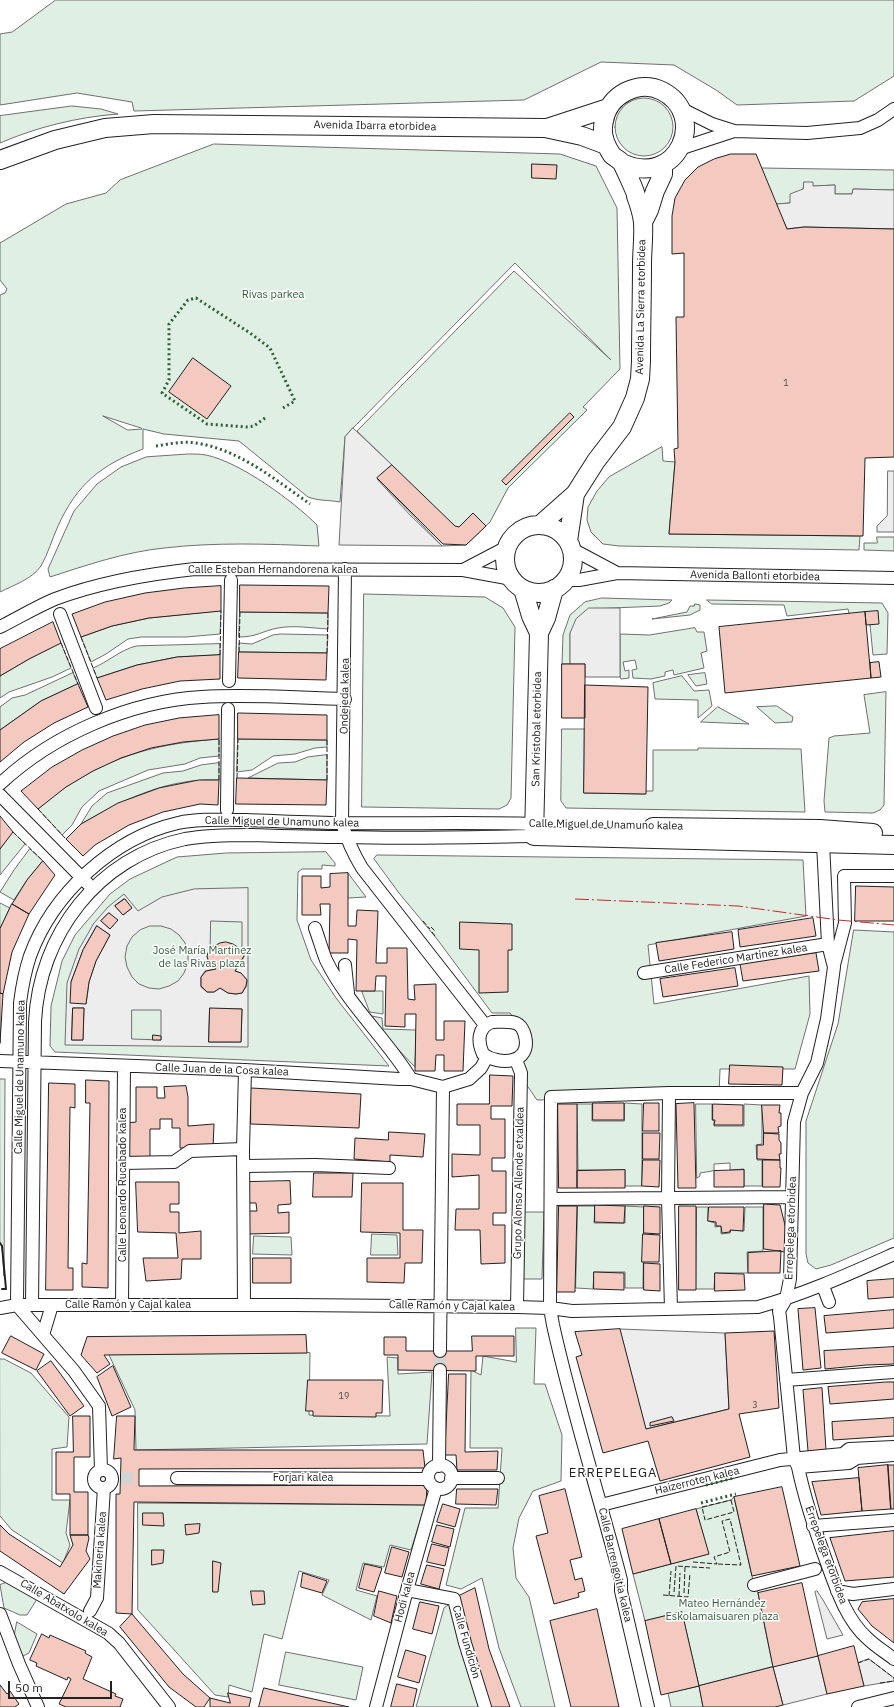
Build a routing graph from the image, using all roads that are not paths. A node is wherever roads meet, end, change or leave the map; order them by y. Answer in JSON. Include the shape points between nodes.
{"nodes":[{"id":1,"x":608,"y":108,"type":"junction"},
{"id":2,"x":680,"y":108,"type":"junction"},
{"id":3,"x":894,"y":109,"type":"edge"},
{"id":4,"x":545,"y":128,"type":"junction"},
{"id":5,"x":734,"y":131,"type":"junction"},
{"id":6,"x":606,"y":145,"type":"junction"},
{"id":7,"x":679,"y":149,"type":"junction"},
{"id":8,"x":0,"y":160,"type":"edge"},
{"id":9,"x":622,"y":163,"type":"junction"},
{"id":10,"x":663,"y":164,"type":"junction"},
{"id":11,"x":643,"y":222,"type":"junction"},
{"id":12,"x":575,"y":494,"type":"junction"},
{"id":13,"x":540,"y":525,"type":"junction"},
{"id":14,"x":570,"y":545,"type":"junction"},
{"id":15,"x":507,"y":547,"type":"junction"},
{"id":16,"x":345,"y":569,"type":"junction"},
{"id":17,"x":462,"y":570,"type":"junction"},
{"id":18,"x":617,"y":574,"type":"junction"},
{"id":19,"x":894,"y":578,"type":"edge"},
{"id":20,"x":231,"y":580,"type":"dead end"},
{"id":21,"x":517,"y":584,"type":"junction"},
{"id":22,"x":560,"y":585,"type":"junction"},
{"id":23,"x":60,"y":614,"type":"dead end"},
{"id":24,"x":0,"y":627,"type":"edge"},
{"id":25,"x":539,"y":633,"type":"junction"},
{"id":26,"x":229,"y":682,"type":"dead end"},
{"id":27,"x":345,"y":699,"type":"junction"},
{"id":28,"x":96,"y":708,"type":"dead end"},
{"id":29,"x":228,"y":709,"type":"dead end"},
{"id":30,"x":0,"y":784,"type":"edge"},
{"id":31,"x":0,"y":795,"type":"edge"},
{"id":32,"x":227,"y":810,"type":"dead end"},
{"id":33,"x":342,"y":823,"type":"junction"},
{"id":34,"x":534,"y":830,"type":"junction"},
{"id":35,"x":894,"y":833,"type":"edge"},
{"id":36,"x":346,"y":837,"type":"junction"},
{"id":37,"x":823,"y":843,"type":"junction"},
{"id":38,"x":894,"y":845,"type":"edge"},
{"id":39,"x":894,"y":876,"type":"edge"},
{"id":40,"x":82,"y":878,"type":"junction"},
{"id":41,"x":92,"y":889,"type":"junction"},
{"id":42,"x":315,"y":928,"type":"dead end"},
{"id":43,"x":828,"y":944,"type":"junction"},
{"id":44,"x":345,"y":965,"type":"dead end"},
{"id":45,"x":834,"y":967,"type":"junction"},
{"id":46,"x":644,"y":973,"type":"dead end"},
{"id":47,"x":349,"y":997,"type":"junction"},
{"id":48,"x":485,"y":1025,"type":"junction"},
{"id":49,"x":487,"y":1057,"type":"junction"},
{"id":50,"x":516,"y":1060,"type":"junction"},
{"id":51,"x":0,"y":1061,"type":"edge"},
{"id":52,"x":19,"y":1061,"type":"junction"},
{"id":53,"x":35,"y":1062,"type":"junction"},
{"id":54,"x":124,"y":1066,"type":"junction"},
{"id":55,"x":245,"y":1070,"type":"junction"},
{"id":56,"x":411,"y":1079,"type":"junction"},
{"id":57,"x":443,"y":1087,"type":"junction"},
{"id":58,"x":669,"y":1093,"type":"junction"},
{"id":59,"x":802,"y":1093,"type":"junction"},
{"id":60,"x":243,"y":1149,"type":"junction"},
{"id":61,"x":123,"y":1163,"type":"junction"},
{"id":62,"x":244,"y":1166,"type":"junction"},
{"id":63,"x":389,"y":1168,"type":"dead end"},
{"id":64,"x":792,"y":1197,"type":"junction"},
{"id":65,"x":668,"y":1198,"type":"junction"},
{"id":66,"x":552,"y":1199,"type":"junction"},
{"id":67,"x":894,"y":1254,"type":"edge"},
{"id":68,"x":823,"y":1286,"type":"junction"},
{"id":69,"x":786,"y":1299,"type":"junction"},
{"id":70,"x":829,"y":1302,"type":"dead end"},
{"id":71,"x":17,"y":1305,"type":"junction"},
{"id":72,"x":32,"y":1305,"type":"junction"},
{"id":73,"x":52,"y":1305,"type":"junction"},
{"id":74,"x":122,"y":1305,"type":"junction"},
{"id":75,"x":244,"y":1305,"type":"junction"},
{"id":76,"x":441,"y":1306,"type":"junction"},
{"id":77,"x":517,"y":1307,"type":"junction"},
{"id":78,"x":0,"y":1308,"type":"edge"},
{"id":79,"x":550,"y":1308,"type":"junction"},
{"id":80,"x":671,"y":1309,"type":"junction"},
{"id":81,"x":43,"y":1335,"type":"junction"},
{"id":82,"x":440,"y":1351,"type":"tunnel mouth"},
{"id":83,"x":440,"y":1370,"type":"tunnel mouth"},
{"id":84,"x":894,"y":1372,"type":"edge"},
{"id":85,"x":786,"y":1380,"type":"junction"},
{"id":86,"x":894,"y":1447,"type":"edge"},
{"id":87,"x":894,"y":1455,"type":"edge"},
{"id":88,"x":796,"y":1462,"type":"junction"},
{"id":89,"x":439,"y":1466,"type":"junction"},
{"id":90,"x":101,"y":1470,"type":"junction"},
{"id":91,"x":177,"y":1478,"type":"dead end"},
{"id":92,"x":452,"y":1478,"type":"junction"},
{"id":93,"x":498,"y":1478,"type":"dead end"},
{"id":94,"x":432,"y":1484,"type":"junction"},
{"id":95,"x":104,"y":1488,"type":"junction"},
{"id":96,"x":601,"y":1505,"type":"junction"},
{"id":97,"x":894,"y":1520,"type":"edge"},
{"id":98,"x":813,"y":1526,"type":"junction"},
{"id":99,"x":815,"y":1569,"type":"dead end"},
{"id":100,"x":0,"y":1572,"type":"edge"},
{"id":101,"x":754,"y":1585,"type":"dead end"},
{"id":102,"x":894,"y":1589,"type":"edge"},
{"id":103,"x":407,"y":1590,"type":"junction"},
{"id":104,"x":837,"y":1591,"type":"junction"},
{"id":105,"x":90,"y":1611,"type":"dead end"},
{"id":106,"x":0,"y":1614,"type":"edge"},
{"id":107,"x":894,"y":1659,"type":"edge"},
{"id":108,"x":894,"y":1698,"type":"edge"},
{"id":109,"x":38,"y":1707,"type":"edge"},
{"id":110,"x":169,"y":1707,"type":"edge"},
{"id":111,"x":376,"y":1707,"type":"edge"},
{"id":112,"x":485,"y":1707,"type":"edge"},
{"id":113,"x":648,"y":1707,"type":"edge"},
{"id":114,"x":858,"y":1707,"type":"edge"}],
"edges":[{"from":1,"to":2,"type":"street","name":"Avenida Ibarra etorbidea","via":[[615,98],[626,91],[650,87],[673,98]]},
{"from":1,"to":4,"type":"street","name":"Avenida Ibarra etorbidea"},
{"from":1,"to":6,"type":"street","via":[[603,133]]},
{"from":2,"to":5,"type":"street","name":"Avenida Ibarra etorbidea","via":[[712,124]]},
{"from":2,"to":7,"type":"street","name":"Avenida Ibarra etorbidea","via":[[685,122],[684,136]]},
{"from":3,"to":5,"type":"street","via":[[860,128],[807,133]]},
{"from":4,"to":6,"type":"street","name":"Avenida Ibarra etorbidea","via":[[582,136]]},
{"from":4,"to":8,"type":"street","name":"Avenida Ibarra etorbidea","via":[[154,124],[105,128],[55,140]]},
{"from":5,"to":7,"type":"street","name":"Avenida Ibarra etorbidea"},
{"from":6,"to":9,"type":"street","name":"Avenida Ibarra etorbidea"},
{"from":7,"to":10,"type":"street","name":"Avenida Ibarra etorbidea"},
{"from":9,"to":10,"type":"street","name":"Avenida Ibarra etorbidea","via":[[642,169]]},
{"from":9,"to":11,"type":"street","name":"Avenida La Sierra etorbidea","via":[[636,194]]},
{"from":10,"to":11,"type":"street","name":"Avenida La Sierra etorbidea","via":[[663,174]]},
{"from":11,"to":12,"type":"street","name":"Avenida La Sierra etorbidea","via":[[640,379],[622,427]]},
{"from":12,"to":13,"type":"street","name":"Avenida La Sierra etorbidea"},
{"from":12,"to":14,"type":"street","name":"Avenida La Sierra etorbidea"},
{"from":13,"to":14,"type":"street","via":[[556,529]]},
{"from":13,"to":15,"type":"street","via":[[529,526],[520,531]]},
{"from":14,"to":18,"type":"street","name":"Avenida Ballonti etorbidea"},
{"from":14,"to":22,"type":"street","via":[[573,560],[571,571]]},
{"from":15,"to":17,"type":"street"},
{"from":15,"to":21,"type":"street","via":[[507,569]]},
{"from":16,"to":17,"type":"street","name":"Calle Esteban Hernandorena kalea"},
{"from":16,"to":24,"type":"street","name":"Calle Esteban Hernandorena kalea","via":[[217,568],[159,573],[93,587],[54,600]]},
{"from":16,"to":27,"type":"street","name":"Ondejeda kalea"},
{"from":17,"to":21,"type":"street","name":"Calle Esteban Hernandorena kalea"},
{"from":18,"to":19,"type":"street","name":"Avenida Ballonti etorbidea"},
{"from":18,"to":22,"type":"street","name":"Avenida Ballonti etorbidea"},
{"from":20,"to":26,"type":"street"},
{"from":21,"to":22,"type":"street","via":[[533,592],[544,593]]},
{"from":21,"to":25,"type":"street","name":"San Kristobal etorbidea"},
{"from":22,"to":25,"type":"street","name":"San Kristobal etorbidea"},
{"from":23,"to":28,"type":"street"},
{"from":25,"to":34,"type":"street","name":"San Kristobal etorbidea"},
{"from":27,"to":30,"type":"street","via":[[201,697],[170,700],[137,708],[101,720],[60,740]]},
{"from":27,"to":33,"type":"street","name":"Ondejeda kalea"},
{"from":29,"to":32,"type":"street"},
{"from":31,"to":40,"type":"street"},
{"from":33,"to":34,"type":"street","name":"Calle Miguel de Unamuno kalea"},
{"from":33,"to":36,"type":"street"},
{"from":33,"to":40,"type":"street","name":"Calle Miguel de Unamuno kalea","via":[[201,820],[178,824],[124,845]]},
{"from":34,"to":35,"type":"street","name":"Calle Miguel de Unamuno kalea","via":[[812,829]]},
{"from":34,"to":36,"type":"street","name":"Calle Miguel de Unamuno kalea"},
{"from":34,"to":37,"type":"street","name":"Calle Miguel de Unamuno kalea"},
{"from":36,"to":41,"type":"street","name":"Calle Miguel de Unamuno kalea","via":[[226,835],[187,839],[168,844],[128,862]]},
{"from":36,"to":48,"type":"street","via":[[352,853],[362,868]]},
{"from":37,"to":38,"type":"street","name":"Calle Miguel de Unamuno kalea"},
{"from":37,"to":43,"type":"street","name":"Errepelega etorbidea"},
{"from":39,"to":45,"type":"street","via":[[844,876],[845,923]]},
{"from":40,"to":41,"type":"street"},
{"from":40,"to":52,"type":"street","name":"Calle Miguel de Unamuno kalea","via":[[58,904],[31,954],[24,974],[20,1003]]},
{"from":41,"to":53,"type":"street","name":"Calle Miguel de Unamuno kalea","via":[[70,914],[46,964],[36,1010]]},
{"from":42,"to":47,"type":"street","via":[[326,960]]},
{"from":43,"to":45,"type":"street","name":"Errepelega etorbidea"},
{"from":43,"to":46,"type":"street","name":"Calle Federico Martínez kalea"},
{"from":44,"to":47,"type":"street"},
{"from":45,"to":59,"type":"street","name":"Errepelega etorbidea","via":[[827,1019],[817,1063]]},
{"from":47,"to":56,"type":"street","via":[[403,1065]]},
{"from":48,"to":49,"type":"street","via":[[480,1031],[479,1040],[482,1054]]},
{"from":48,"to":50,"type":"street","via":[[492,1022],[519,1024],[526,1040],[525,1050]]},
{"from":49,"to":50,"type":"street","via":[[497,1061]]},
{"from":49,"to":57,"type":"street","via":[[481,1068],[469,1079]]},
{"from":50,"to":77,"type":"street","name":"Grupo Alonso Allende etxaldea","via":[[521,1073]]},
{"from":51,"to":52,"type":"street","name":"Calle Juan de la Cosa kalea"},
{"from":52,"to":53,"type":"street","name":"Calle Juan de la Cosa kalea"},
{"from":52,"to":71,"type":"street","name":"Calle Miguel de Unamuno kalea"},
{"from":53,"to":54,"type":"street","name":"Calle Juan de la Cosa kalea"},
{"from":53,"to":72,"type":"street","name":"Calle Miguel de Unamuno kalea"},
{"from":54,"to":55,"type":"street","name":"Calle Juan de la Cosa kalea"},
{"from":54,"to":61,"type":"street","name":"Calle Leonardo Rucabado kalea"},
{"from":55,"to":56,"type":"street","name":"Calle Juan de la Cosa kalea"},
{"from":55,"to":60,"type":"street"},
{"from":56,"to":57,"type":"street","name":"Calle Juan de la Cosa kalea"},
{"from":57,"to":76,"type":"street"},
{"from":58,"to":59,"type":"street"},
{"from":58,"to":65,"type":"street"},
{"from":58,"to":66,"type":"street","name":"Calle Barrengoitia kalea","via":[[551,1097]]},
{"from":59,"to":64,"type":"street","name":"Errepelega etorbidea","via":[[794,1122]]},
{"from":60,"to":61,"type":"street","via":[[190,1151],[174,1162]]},
{"from":60,"to":62,"type":"street"},
{"from":61,"to":74,"type":"street","name":"Calle Leonardo Rucabado kalea"},
{"from":62,"to":63,"type":"street"},
{"from":62,"to":75,"type":"street"},
{"from":64,"to":65,"type":"street"},
{"from":64,"to":69,"type":"street","name":"Errepelega etorbidea","via":[[790,1279]]},
{"from":65,"to":66,"type":"street"},
{"from":65,"to":80,"type":"street"},
{"from":66,"to":79,"type":"street","name":"Calle Barrengoitia kalea"},
{"from":67,"to":68,"type":"street","name":"Calle Ramón y Cajal kalea"},
{"from":68,"to":69,"type":"street","name":"Calle Ramón y Cajal kalea"},
{"from":68,"to":70,"type":"street"},
{"from":69,"to":80,"type":"street","name":"Calle Ramón y Cajal kalea","via":[[758,1307]]},
{"from":69,"to":85,"type":"street","name":"Errepelega etorbidea","via":[[779,1311]]},
{"from":71,"to":72,"type":"street","name":"Calle Ramón y Cajal kalea"},
{"from":71,"to":78,"type":"street","name":"Calle Ramón y Cajal kalea"},
{"from":71,"to":81,"type":"street"},
{"from":72,"to":73,"type":"street","name":"Calle Ramón y Cajal kalea"},
{"from":73,"to":74,"type":"street","name":"Calle Ramón y Cajal kalea"},
{"from":73,"to":81,"type":"street"},
{"from":74,"to":75,"type":"street","name":"Calle Ramón y Cajal kalea"},
{"from":75,"to":76,"type":"street","name":"Calle Ramón y Cajal kalea"},
{"from":76,"to":77,"type":"street","name":"Calle Ramón y Cajal kalea"},
{"from":76,"to":82,"type":"street"},
{"from":77,"to":79,"type":"street","name":"Calle Ramón y Cajal kalea"},
{"from":79,"to":80,"type":"street","name":"Calle Ramón y Cajal kalea","via":[[572,1311]]},
{"from":79,"to":96,"type":"street","name":"Calle Barrengoitia kalea","via":[[580,1433]]},
{"from":81,"to":90,"type":"street","via":[[74,1371],[99,1406]]},
{"from":83,"to":89,"type":"street"},
{"from":84,"to":85,"type":"street"},
{"from":85,"to":88,"type":"street","name":"Errepelega etorbidea"},
{"from":86,"to":88,"type":"street","via":[[849,1450],[843,1454]]},
{"from":87,"to":88,"type":"street","via":[[857,1458],[849,1463]]},
{"from":88,"to":96,"type":"street","name":"Haizerroten kalea","via":[[780,1460]]},
{"from":88,"to":98,"type":"street","name":"Errepelega etorbidea"},
{"from":89,"to":92,"type":"street","via":[[447,1468]]},
{"from":89,"to":94,"type":"street","via":[[431,1470]]},
{"from":90,"to":95,"type":"street","via":[[94,1479],[96,1485]]},
{"from":90,"to":95,"type":"street","via":[[116,1478]]},
{"from":91,"to":94,"type":"street","name":"Forjari kalea"},
{"from":92,"to":93,"type":"street"},
{"from":92,"to":94,"type":"street","via":[[446,1487]]},
{"from":94,"to":103,"type":"street","name":"Hodi kalea"},
{"from":95,"to":105,"type":"street","name":"Makineria kalea","via":[[97,1598]]},
{"from":96,"to":113,"type":"street","name":"Calle Barrengoitia kalea","via":[[621,1580],[621,1591]]},
{"from":97,"to":98,"type":"street"},
{"from":98,"to":104,"type":"street","name":"Errepelega etorbidea"},
{"from":99,"to":101,"type":"street"},
{"from":100,"to":110,"type":"street","name":"Calle Abatxolo kalea","via":[[108,1633],[119,1643]]},
{"from":102,"to":104,"type":"street","via":[[853,1594]]},
{"from":103,"to":111,"type":"street","name":"Hodi kalea"},
{"from":103,"to":112,"type":"street","name":"Calle Fundición","via":[[454,1599],[464,1643]]},
{"from":104,"to":107,"type":"street","name":"Errepelega etorbidea","via":[[859,1629]]},
{"from":106,"to":109,"type":"street","via":[[18,1664]]},
{"from":108,"to":114,"type":"street"}]}
